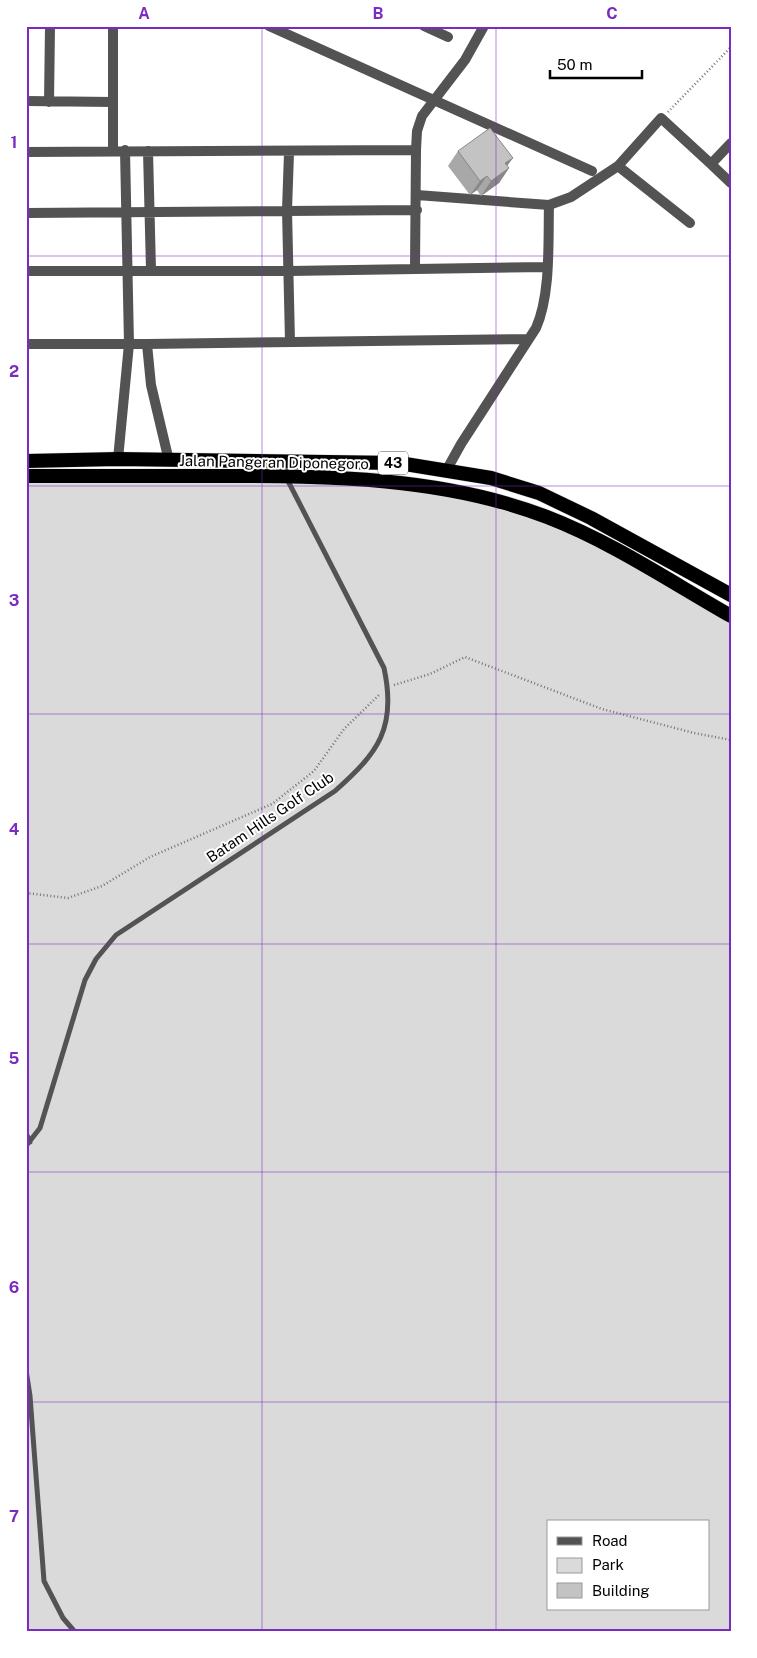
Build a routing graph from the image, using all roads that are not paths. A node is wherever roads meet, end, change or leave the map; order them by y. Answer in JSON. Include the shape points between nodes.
{"nodes":[{"id":1,"x":50,"y":26,"type":"edge"},
{"id":2,"x":113,"y":26,"type":"edge"},
{"id":3,"x":269,"y":26,"type":"edge"},
{"id":4,"x":424,"y":26,"type":"edge"},
{"id":5,"x":484,"y":26,"type":"edge"},
{"id":6,"x":448,"y":38,"type":"dead end"},
{"id":7,"x":26,"y":101,"type":"edge"},
{"id":8,"x":432,"y":101,"type":"junction"},
{"id":9,"x":49,"y":102,"type":"junction"},
{"id":10,"x":112,"y":102,"type":"junction"},
{"id":11,"x":731,"y":143,"type":"edge"},
{"id":12,"x":113,"y":150,"type":"junction"},
{"id":13,"x":124,"y":150,"type":"junction"},
{"id":14,"x":416,"y":150,"type":"junction"},
{"id":15,"x":148,"y":151,"type":"junction"},
{"id":16,"x":26,"y":152,"type":"edge"},
{"id":17,"x":289,"y":152,"type":"junction"},
{"id":18,"x":711,"y":164,"type":"junction"},
{"id":19,"x":618,"y":166,"type":"junction"},
{"id":20,"x":592,"y":171,"type":"dead end"},
{"id":21,"x":731,"y":183,"type":"edge"},
{"id":22,"x":417,"y":195,"type":"junction"},
{"id":23,"x":549,"y":205,"type":"junction"},
{"id":24,"x":287,"y":210,"type":"junction"},
{"id":25,"x":417,"y":210,"type":"junction"},
{"id":26,"x":126,"y":212,"type":"junction"},
{"id":27,"x":149,"y":212,"type":"junction"},
{"id":28,"x":26,"y":213,"type":"edge"},
{"id":29,"x":690,"y":223,"type":"dead end"},
{"id":30,"x":547,"y":267,"type":"junction"},
{"id":31,"x":415,"y":268,"type":"junction"},
{"id":32,"x":129,"y":270,"type":"junction"},
{"id":33,"x":152,"y":270,"type":"junction"},
{"id":34,"x":26,"y":271,"type":"edge"},
{"id":35,"x":290,"y":271,"type":"junction"},
{"id":36,"x":529,"y":339,"type":"junction"},
{"id":37,"x":290,"y":342,"type":"junction"},
{"id":38,"x":26,"y":344,"type":"edge"},
{"id":39,"x":129,"y":344,"type":"junction"},
{"id":40,"x":147,"y":344,"type":"junction"},
{"id":41,"x":118,"y":459,"type":"junction"},
{"id":42,"x":26,"y":461,"type":"edge"},
{"id":43,"x":168,"y":461,"type":"junction"},
{"id":44,"x":446,"y":471,"type":"junction"},
{"id":45,"x":26,"y":476,"type":"edge"},
{"id":46,"x":286,"y":476,"type":"junction"},
{"id":47,"x":731,"y":594,"type":"edge"},
{"id":48,"x":731,"y":616,"type":"edge"},
{"id":49,"x":26,"y":1132,"type":"edge"},
{"id":50,"x":28,"y":1144,"type":"edge"},
{"id":51,"x":26,"y":1370,"type":"edge"},
{"id":52,"x":75,"y":1632,"type":"edge"}],
"edges":[{"from":1,"to":9,"type":"street"},
{"from":2,"to":10,"type":"street"},
{"from":3,"to":8,"type":"street"},
{"from":4,"to":6,"type":"street"},
{"from":5,"to":8,"type":"street","via":[[465,60]]},
{"from":7,"to":9,"type":"street"},
{"from":8,"to":14,"type":"street","via":[[416,131]]},
{"from":8,"to":20,"type":"street"},
{"from":9,"to":10,"type":"street"},
{"from":10,"to":12,"type":"street"},
{"from":11,"to":18,"type":"street"},
{"from":12,"to":13,"type":"street"},
{"from":12,"to":16,"type":"street"},
{"from":13,"to":15,"type":"street"},
{"from":13,"to":26,"type":"street"},
{"from":14,"to":17,"type":"street"},
{"from":14,"to":22,"type":"street"},
{"from":15,"to":17,"type":"street"},
{"from":15,"to":27,"type":"street"},
{"from":17,"to":24,"type":"street"},
{"from":18,"to":19,"type":"street","via":[[661,118]]},
{"from":18,"to":21,"type":"street"},
{"from":19,"to":23,"type":"street","via":[[571,197]]},
{"from":19,"to":29,"type":"street"},
{"from":22,"to":23,"type":"street"},
{"from":22,"to":25,"type":"street"},
{"from":23,"to":30,"type":"street"},
{"from":24,"to":25,"type":"street"},
{"from":24,"to":27,"type":"street"},
{"from":24,"to":35,"type":"street"},
{"from":25,"to":31,"type":"street"},
{"from":26,"to":27,"type":"street"},
{"from":26,"to":28,"type":"street"},
{"from":26,"to":32,"type":"street"},
{"from":27,"to":33,"type":"street"},
{"from":30,"to":31,"type":"street"},
{"from":30,"to":36,"type":"street","via":[[541,316]]},
{"from":31,"to":35,"type":"street"},
{"from":32,"to":33,"type":"street"},
{"from":32,"to":34,"type":"street"},
{"from":32,"to":39,"type":"street"},
{"from":33,"to":35,"type":"street"},
{"from":35,"to":37,"type":"street"},
{"from":36,"to":37,"type":"street"},
{"from":36,"to":44,"type":"street"},
{"from":37,"to":40,"type":"street"},
{"from":38,"to":39,"type":"street"},
{"from":39,"to":40,"type":"street"},
{"from":39,"to":41,"type":"street"},
{"from":40,"to":43,"type":"street","via":[[151,385]]},
{"from":41,"to":42,"type":"highway","name":"Jalan Pangeran Diponegoro","number":"43"},
{"from":41,"to":43,"type":"highway","name":"Jalan Pangeran Diponegoro","number":"43"},
{"from":43,"to":44,"type":"highway","name":"Jalan Pangeran Diponegoro","number":"43","via":[[399,463]]},
{"from":44,"to":47,"type":"highway","name":"Jalan Pangeran Diponegoro","number":"43","via":[[491,478],[539,492]]},
{"from":45,"to":46,"type":"highway","name":"Jalan Pangeran Diponegoro","number":"43"},
{"from":46,"to":48,"type":"highway","name":"Jalan Pangeran Diponegoro","number":"43","via":[[408,482],[498,501],[548,518],[601,542]]},
{"from":46,"to":50,"type":"lane","name":"Batam Hills Golf Club","via":[[384,668],[388,687],[388,720],[378,744],[361,768],[335,791],[116,935],[96,959],[85,980],[40,1128]]},
{"from":49,"to":50,"type":"lane"},
{"from":51,"to":52,"type":"lane","via":[[44,1581],[63,1618]]}]}
